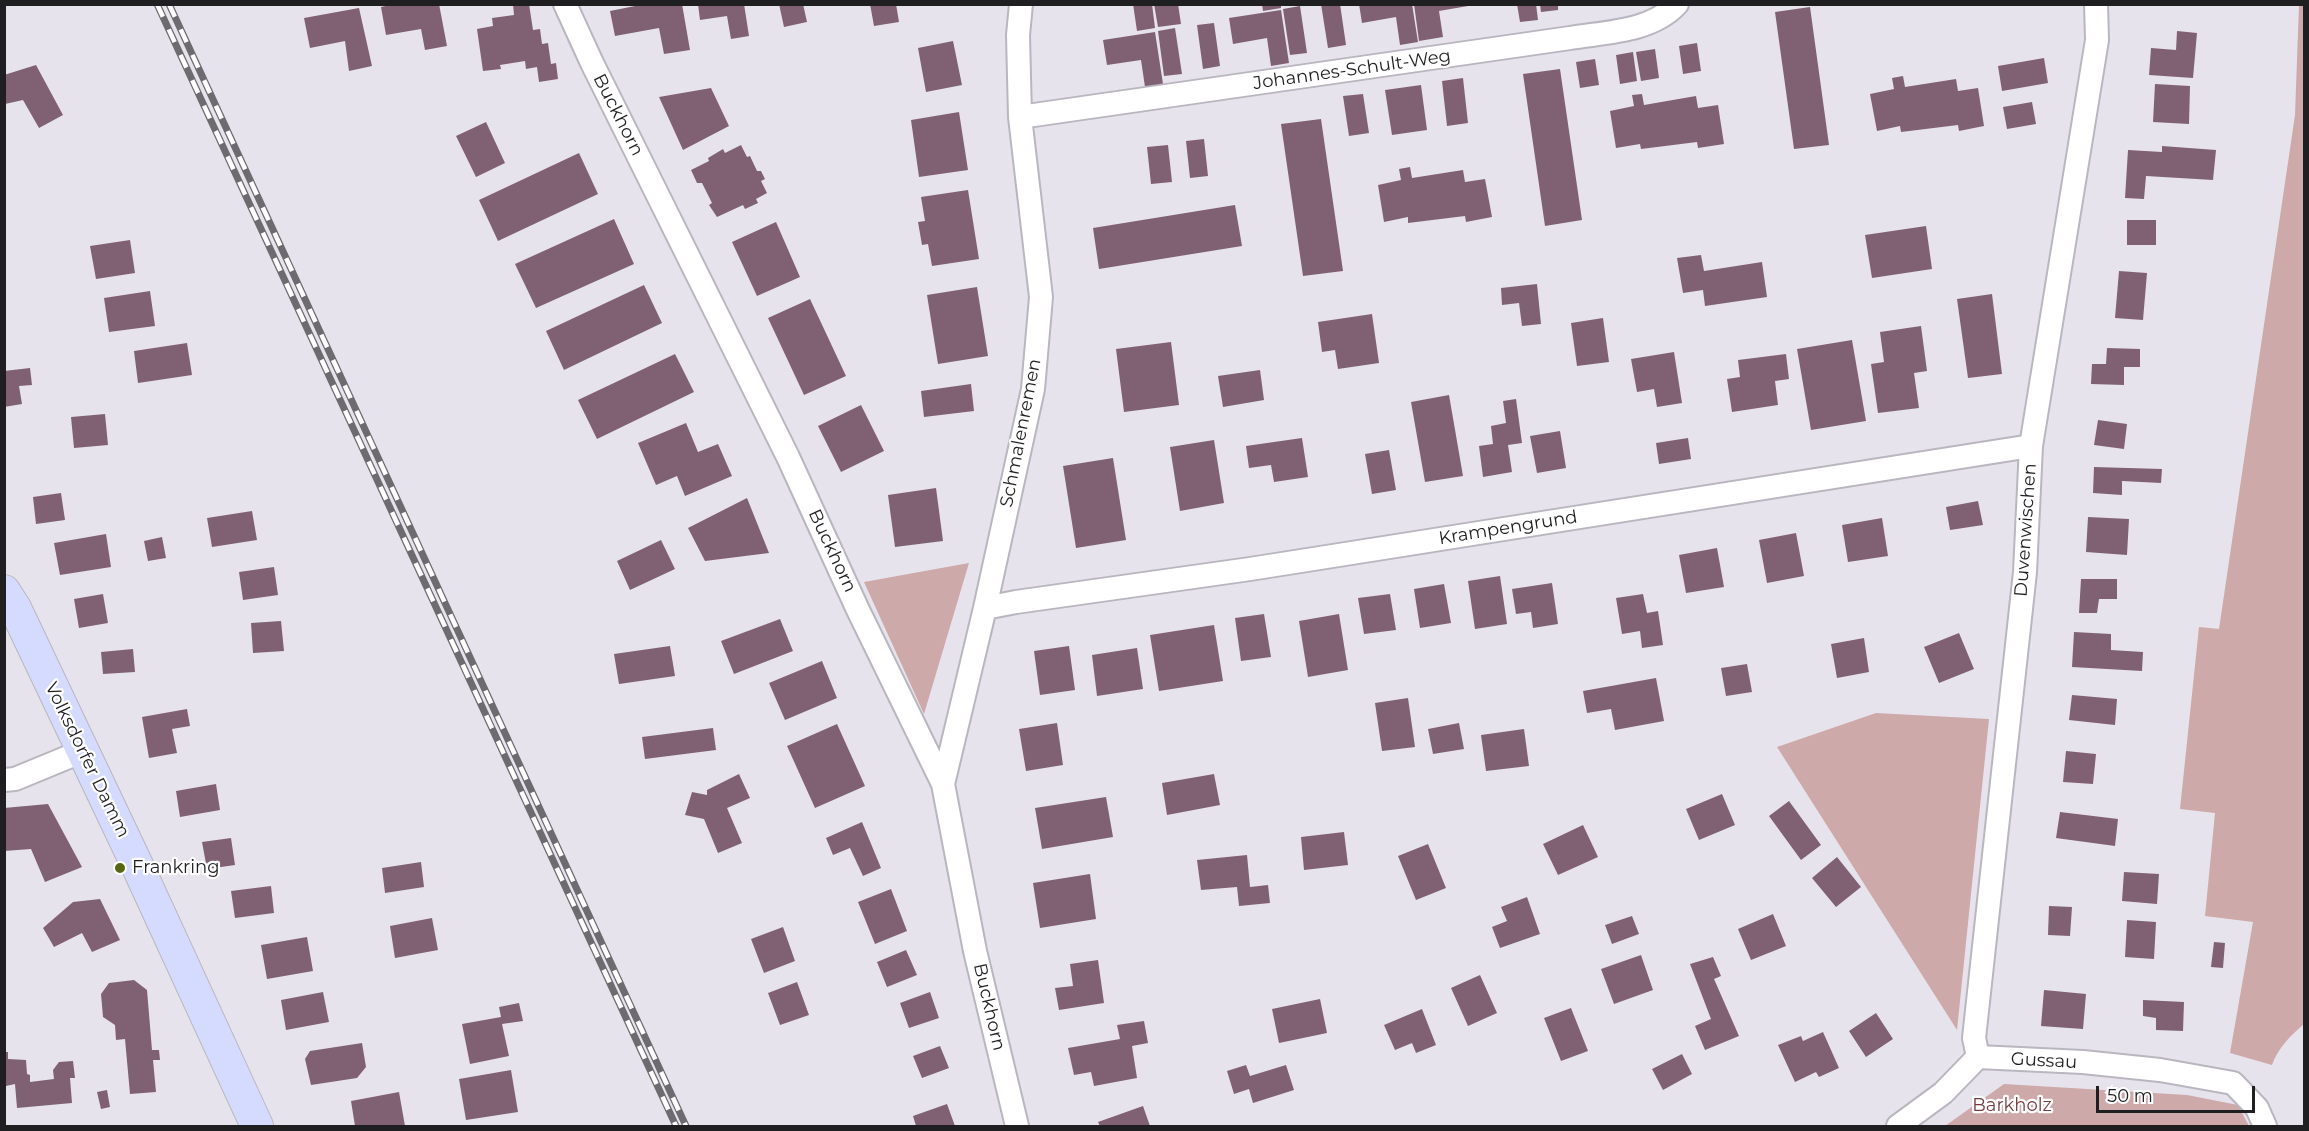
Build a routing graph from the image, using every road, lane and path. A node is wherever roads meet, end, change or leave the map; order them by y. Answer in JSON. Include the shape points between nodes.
{"nodes":[{"id":1,"x":565,"y":4,"type":"edge"},
{"id":2,"x":1021,"y":4,"type":"edge"},
{"id":3,"x":1677,"y":4,"type":"edge"},
{"id":4,"x":2096,"y":4,"type":"edge"},
{"id":5,"x":1020,"y":117,"type":"junction"},
{"id":6,"x":2031,"y":446,"type":"junction"},
{"id":7,"x":4,"y":591,"type":"edge"},
{"id":8,"x":986,"y":608,"type":"junction"},
{"id":9,"x":82,"y":751,"type":"junction"},
{"id":10,"x":4,"y":780,"type":"edge"},
{"id":11,"x":943,"y":784,"type":"junction"},
{"id":12,"x":1978,"y":1057,"type":"junction"},
{"id":13,"x":257,"y":1126,"type":"edge"},
{"id":14,"x":1017,"y":1126,"type":"edge"},
{"id":15,"x":1898,"y":1126,"type":"edge"},
{"id":16,"x":2265,"y":1126,"type":"edge"}],
"edges":[{"from":1,"to":11,"type":"street","name":"Buckhorn","via":[[788,457]]},
{"from":2,"to":5,"type":"street","name":"Schmalenremen"},
{"from":3,"to":5,"type":"street","name":"Johannes-Schult-Weg","via":[[1668,14],[1648,24],[1604,32]]},
{"from":4,"to":6,"type":"street","name":"Duvenwischen","via":[[2097,40]]},
{"from":5,"to":8,"type":"street","name":"Schmalenremen","via":[[1041,297],[1033,389]]},
{"from":6,"to":8,"type":"street","name":"Krampengrund"},
{"from":6,"to":12,"type":"street","name":"Duvenwischen","via":[[2025,572],[1974,1038]]},
{"from":7,"to":9,"type":"main road","name":"Volksdorfer Damm"},
{"from":8,"to":11,"type":"street","name":"Schmalenremen"},
{"from":9,"to":10,"type":"street"},
{"from":9,"to":13,"type":"main road","name":"Volksdorfer Damm"},
{"from":11,"to":14,"type":"street","name":"Buckhorn","via":[[975,951]]},
{"from":12,"to":15,"type":"street","via":[[1943,1093]]},
{"from":12,"to":16,"type":"street","name":"Gussau","via":[[2083,1062],[2233,1083],[2257,1108]]}]}
